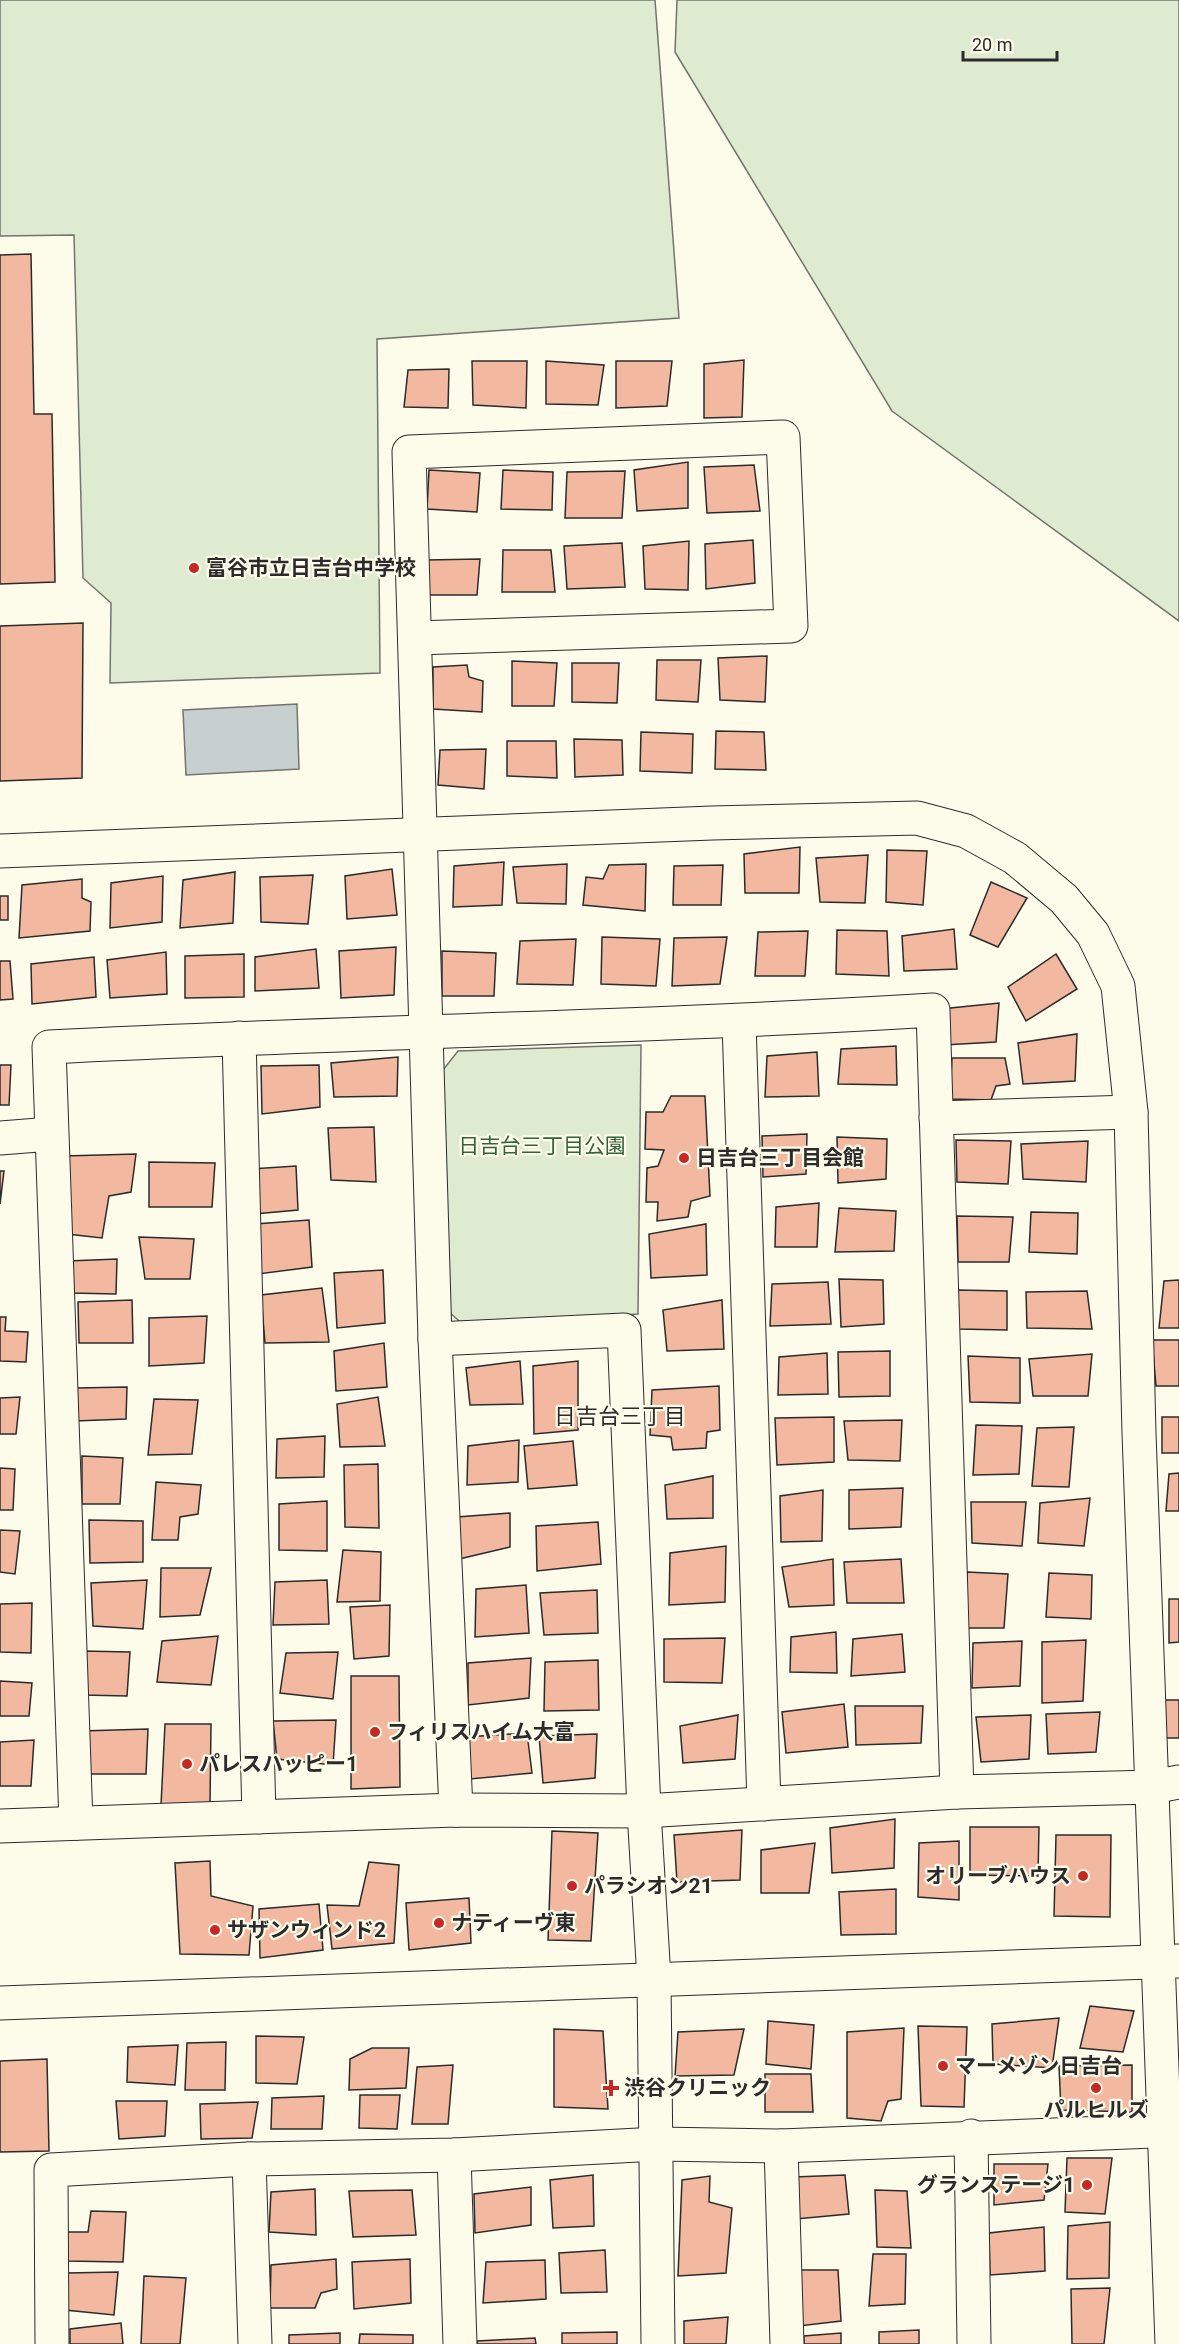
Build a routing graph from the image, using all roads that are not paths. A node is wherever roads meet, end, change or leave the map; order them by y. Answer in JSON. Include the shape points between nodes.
{"nodes":[{"id":1,"x":415,"y":638,"type":"junction"},
{"id":2,"x":421,"y":834,"type":"junction"},
{"id":3,"x":0,"y":851,"type":"edge"},
{"id":4,"x":739,"y":1022,"type":"junction"},
{"id":5,"x":427,"y":1033,"type":"junction"},
{"id":6,"x":239,"y":1038,"type":"junction"},
{"id":7,"x":1131,"y":1112,"type":"junction"},
{"id":8,"x":936,"y":1118,"type":"junction"},
{"id":9,"x":51,"y":1134,"type":"junction"},
{"id":10,"x":0,"y":1138,"type":"edge"},
{"id":11,"x":435,"y":1339,"type":"junction"},
{"id":12,"x":1166,"y":1784,"type":"edge"},
{"id":13,"x":957,"y":1792,"type":"junction"},
{"id":14,"x":764,"y":1804,"type":"junction"},
{"id":15,"x":456,"y":1810,"type":"junction"},
{"id":16,"x":644,"y":1811,"type":"junction"},
{"id":17,"x":259,"y":1817,"type":"junction"},
{"id":18,"x":76,"y":1823,"type":"junction"},
{"id":19,"x":0,"y":1826,"type":"edge"},
{"id":20,"x":1169,"y":1962,"type":"edge"},
{"id":21,"x":654,"y":1978,"type":"junction"},
{"id":22,"x":0,"y":2003,"type":"edge"},
{"id":23,"x":1172,"y":2131,"type":"edge"},
{"id":24,"x":971,"y":2136,"type":"junction"},
{"id":25,"x":657,"y":2144,"type":"junction"},
{"id":26,"x":781,"y":2146,"type":"junction"},
{"id":27,"x":454,"y":2155,"type":"junction"},
{"id":28,"x":249,"y":2159,"type":"junction"},
{"id":29,"x":52,"y":2344,"type":"edge"},
{"id":30,"x":255,"y":2344,"type":"edge"},
{"id":31,"x":460,"y":2344,"type":"edge"},
{"id":32,"x":658,"y":2344,"type":"edge"},
{"id":33,"x":787,"y":2344,"type":"edge"},
{"id":34,"x":974,"y":2344,"type":"edge"},
{"id":35,"x":1172,"y":2344,"type":"edge"}],
"edges":[{"from":1,"to":1,"type":"street","via":[[790,627],[783,437],[409,452]]},
{"from":1,"to":2,"type":"street"},
{"from":2,"to":3,"type":"street"},
{"from":2,"to":5,"type":"street"},
{"from":2,"to":7,"type":"street","via":[[917,818],[966,831],[1016,858],[1064,899],[1093,934],[1118,986]]},
{"from":4,"to":5,"type":"street"},
{"from":4,"to":8,"type":"street","via":[[933,1010]]},
{"from":4,"to":14,"type":"street"},
{"from":5,"to":6,"type":"street"},
{"from":5,"to":11,"type":"street"},
{"from":6,"to":9,"type":"street","via":[[49,1047]]},
{"from":6,"to":17,"type":"street"},
{"from":7,"to":8,"type":"street"},
{"from":7,"to":12,"type":"street","via":[[1139,1434]]},
{"from":8,"to":13,"type":"street"},
{"from":9,"to":10,"type":"street"},
{"from":9,"to":18,"type":"street"},
{"from":11,"to":15,"type":"street"},
{"from":11,"to":16,"type":"street","via":[[624,1330]]},
{"from":12,"to":13,"type":"street"},
{"from":12,"to":20,"type":"street"},
{"from":13,"to":14,"type":"street"},
{"from":14,"to":16,"type":"street"},
{"from":15,"to":16,"type":"street"},
{"from":15,"to":17,"type":"street"},
{"from":16,"to":21,"type":"street"},
{"from":17,"to":18,"type":"street"},
{"from":18,"to":19,"type":"street"},
{"from":20,"to":21,"type":"street"},
{"from":20,"to":23,"type":"street"},
{"from":21,"to":22,"type":"street"},
{"from":21,"to":25,"type":"street"},
{"from":23,"to":24,"type":"street"},
{"from":23,"to":35,"type":"street"},
{"from":24,"to":26,"type":"street"},
{"from":24,"to":34,"type":"street"},
{"from":25,"to":26,"type":"street"},
{"from":25,"to":27,"type":"street"},
{"from":25,"to":32,"type":"street"},
{"from":26,"to":33,"type":"street"},
{"from":27,"to":28,"type":"street"},
{"from":27,"to":31,"type":"street"},
{"from":28,"to":29,"type":"street","via":[[51,2170]]},
{"from":28,"to":30,"type":"street"}]}
